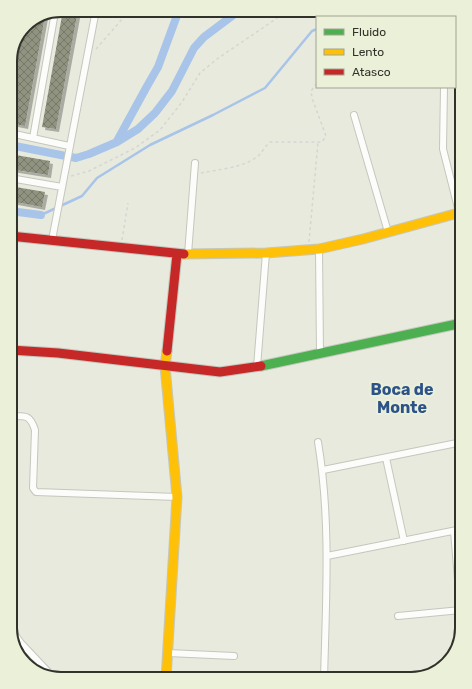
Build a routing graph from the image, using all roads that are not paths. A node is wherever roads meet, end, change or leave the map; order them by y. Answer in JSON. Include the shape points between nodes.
{"nodes":[{"id":1,"x":95,"y":17,"type":"edge"},
{"id":2,"x":54,"y":18,"type":"edge"},
{"id":3,"x":444,"y":88,"type":"edge"},
{"id":4,"x":354,"y":115,"type":"dead end"},
{"id":5,"x":17,"y":135,"type":"edge"},
{"id":6,"x":33,"y":138,"type":"junction"},
{"id":7,"x":69,"y":146,"type":"junction"},
{"id":8,"x":194,"y":163,"type":"dead end"},
{"id":9,"x":17,"y":179,"type":"edge"},
{"id":10,"x":62,"y":187,"type":"junction"},
{"id":11,"x":455,"y":191,"type":"edge"},
{"id":12,"x":455,"y":214,"type":"edge"},
{"id":13,"x":388,"y":232,"type":"junction"},
{"id":14,"x":17,"y":237,"type":"edge"},
{"id":15,"x":52,"y":240,"type":"junction"},
{"id":16,"x":319,"y":249,"type":"junction"},
{"id":17,"x":266,"y":253,"type":"junction"},
{"id":18,"x":177,"y":254,"type":"junction"},
{"id":19,"x":188,"y":254,"type":"junction"},
{"id":20,"x":455,"y":325,"type":"edge"},
{"id":21,"x":17,"y":350,"type":"edge"},
{"id":22,"x":320,"y":354,"type":"junction"},
{"id":23,"x":165,"y":366,"type":"junction"},
{"id":24,"x":257,"y":367,"type":"junction"},
{"id":25,"x":17,"y":416,"type":"edge"},
{"id":26,"x":318,"y":442,"type":"dead end"},
{"id":27,"x":455,"y":443,"type":"edge"},
{"id":28,"x":386,"y":458,"type":"junction"},
{"id":29,"x":323,"y":470,"type":"junction"},
{"id":30,"x":177,"y":497,"type":"junction"},
{"id":31,"x":454,"y":531,"type":"joint"},
{"id":32,"x":404,"y":541,"type":"junction"},
{"id":33,"x":455,"y":544,"type":"edge"},
{"id":34,"x":327,"y":556,"type":"junction"},
{"id":35,"x":455,"y":610,"type":"edge"},
{"id":36,"x":398,"y":616,"type":"dead end"},
{"id":37,"x":18,"y":640,"type":"edge"},
{"id":38,"x":168,"y":653,"type":"junction"},
{"id":39,"x":234,"y":656,"type":"dead end"},
{"id":40,"x":46,"y":669,"type":"edge"},
{"id":41,"x":167,"y":672,"type":"edge"},
{"id":42,"x":324,"y":672,"type":"edge"}],
"edges":[{"from":1,"to":7,"type":"street"},
{"from":2,"to":6,"type":"street"},
{"from":3,"to":11,"type":"street","via":[[443,149]]},
{"from":4,"to":13,"type":"street"},
{"from":5,"to":6,"type":"street"},
{"from":6,"to":7,"type":"street"},
{"from":7,"to":10,"type":"street"},
{"from":8,"to":19,"type":"street"},
{"from":9,"to":10,"type":"street"},
{"from":10,"to":15,"type":"street"},
{"from":12,"to":13,"type":"street"},
{"from":13,"to":16,"type":"street"},
{"from":14,"to":15,"type":"street"},
{"from":15,"to":18,"type":"street"},
{"from":16,"to":17,"type":"street"},
{"from":16,"to":22,"type":"street"},
{"from":17,"to":19,"type":"street"},
{"from":17,"to":24,"type":"street"},
{"from":18,"to":19,"type":"street"},
{"from":18,"to":23,"type":"street"},
{"from":20,"to":22,"type":"street"},
{"from":21,"to":23,"type":"street"},
{"from":22,"to":24,"type":"street"},
{"from":23,"to":24,"type":"street","via":[[220,372]]},
{"from":23,"to":30,"type":"street"},
{"from":25,"to":30,"type":"street","via":[[27,416],[35,430],[33,488],[36,492]]},
{"from":26,"to":29,"type":"street"},
{"from":27,"to":28,"type":"street"},
{"from":28,"to":29,"type":"street"},
{"from":28,"to":32,"type":"street"},
{"from":29,"to":34,"type":"street"},
{"from":30,"to":38,"type":"street"},
{"from":31,"to":32,"type":"street"},
{"from":31,"to":33,"type":"street"},
{"from":32,"to":34,"type":"street"},
{"from":34,"to":42,"type":"street"},
{"from":35,"to":36,"type":"street"},
{"from":37,"to":40,"type":"street"},
{"from":38,"to":39,"type":"street"},
{"from":38,"to":41,"type":"street"}]}
